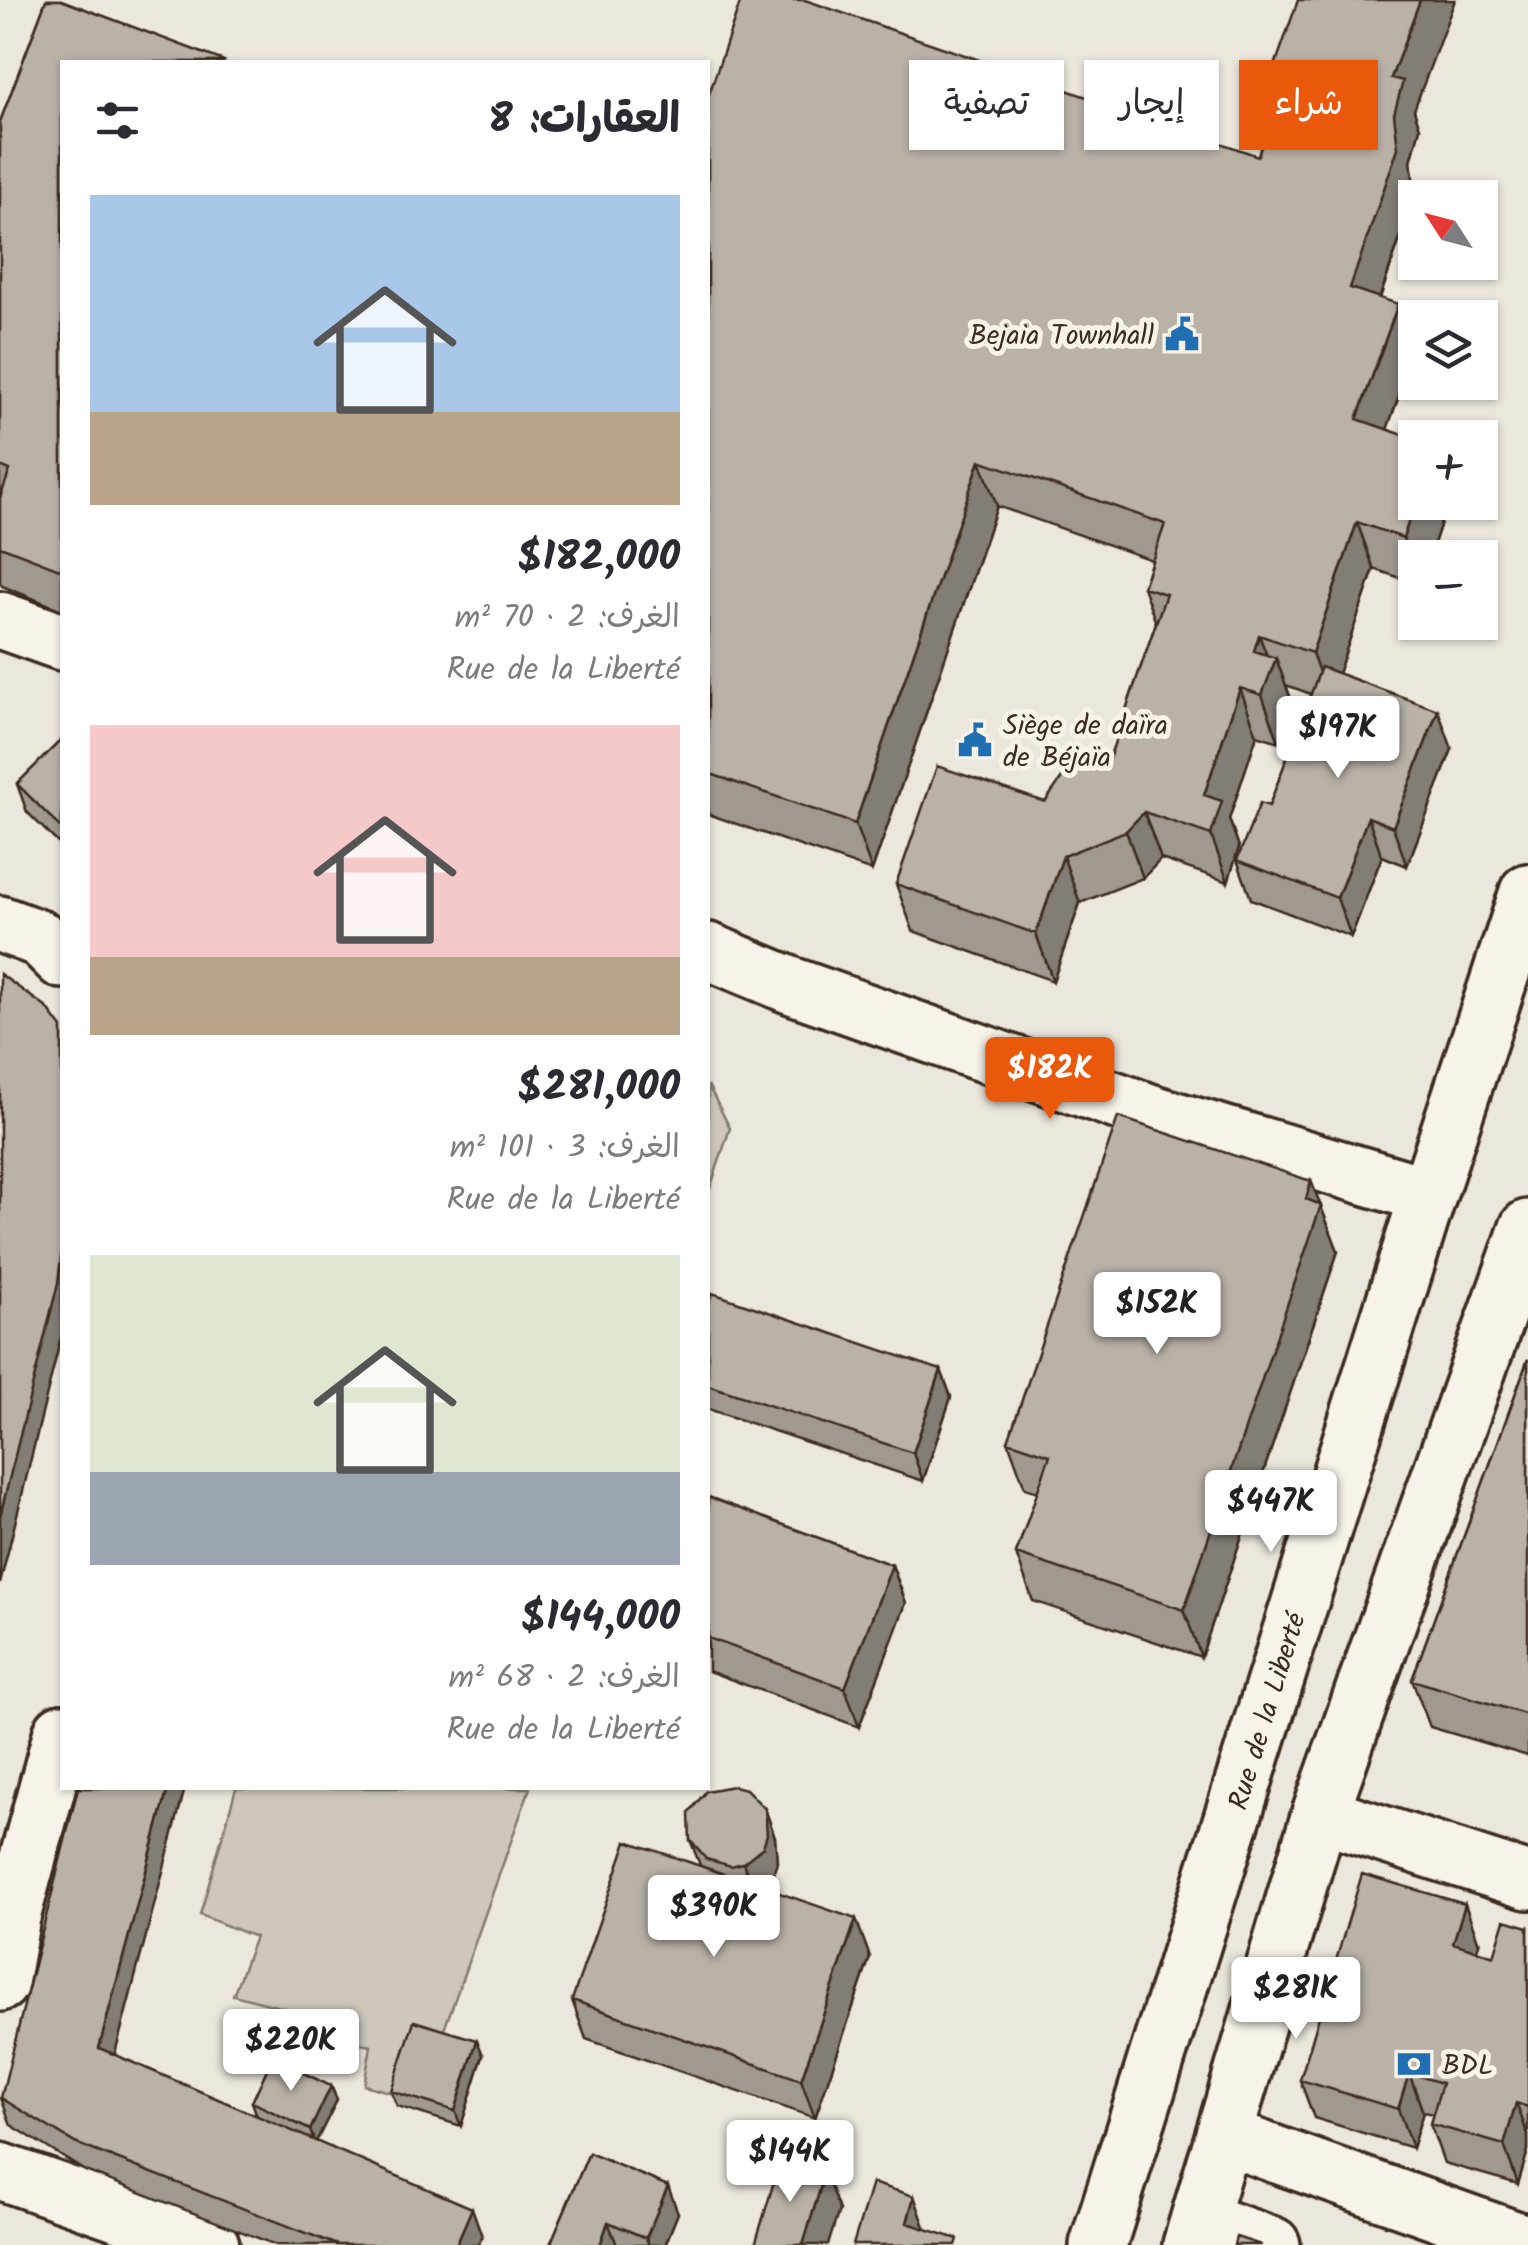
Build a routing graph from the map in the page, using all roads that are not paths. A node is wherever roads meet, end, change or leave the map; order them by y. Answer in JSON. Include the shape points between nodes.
{"nodes":[{"id":1,"x":0,"y":620,"type":"edge"},
{"id":2,"x":60,"y":641,"type":"edge"},
{"id":3,"x":1528,"y":892,"type":"edge"},
{"id":4,"x":0,"y":924,"type":"edge"},
{"id":5,"x":710,"y":952,"type":"edge"},
{"id":6,"x":60,"y":958,"type":"edge"},
{"id":7,"x":1428,"y":1195,"type":"junction"},
{"id":8,"x":1528,"y":1228,"type":"edge"},
{"id":9,"x":60,"y":1739,"type":"edge"},
{"id":10,"x":1320,"y":1814,"type":"junction"},
{"id":11,"x":1528,"y":1881,"type":"edge"},
{"id":12,"x":0,"y":1983,"type":"edge"},
{"id":13,"x":1224,"y":2136,"type":"junction"},
{"id":14,"x":0,"y":2172,"type":"edge"},
{"id":15,"x":1195,"y":2232,"type":"edge"},
{"id":16,"x":1528,"y":2244,"type":"edge"},
{"id":17,"x":211,"y":2245,"type":"edge"},
{"id":18,"x":1098,"y":2245,"type":"edge"},
{"id":19,"x":1272,"y":2245,"type":"edge"}],
"edges":[{"from":1,"to":2,"type":"main road"},
{"from":3,"to":7,"type":"main road","name":"Rue de la Liberté"},
{"from":4,"to":6,"type":"main road","via":[[41,939]]},
{"from":5,"to":7,"type":"main road","via":[[1152,1113]]},
{"from":7,"to":18,"type":"main road","name":"Rue de la Liberté"},
{"from":8,"to":10,"type":"main road"},
{"from":9,"to":12,"type":"main road"},
{"from":10,"to":11,"type":"main road"},
{"from":10,"to":13,"type":"main road"},
{"from":13,"to":15,"type":"main road"},
{"from":13,"to":16,"type":"main road"},
{"from":14,"to":17,"type":"main road"},
{"from":15,"to":19,"type":"main road"}]}
